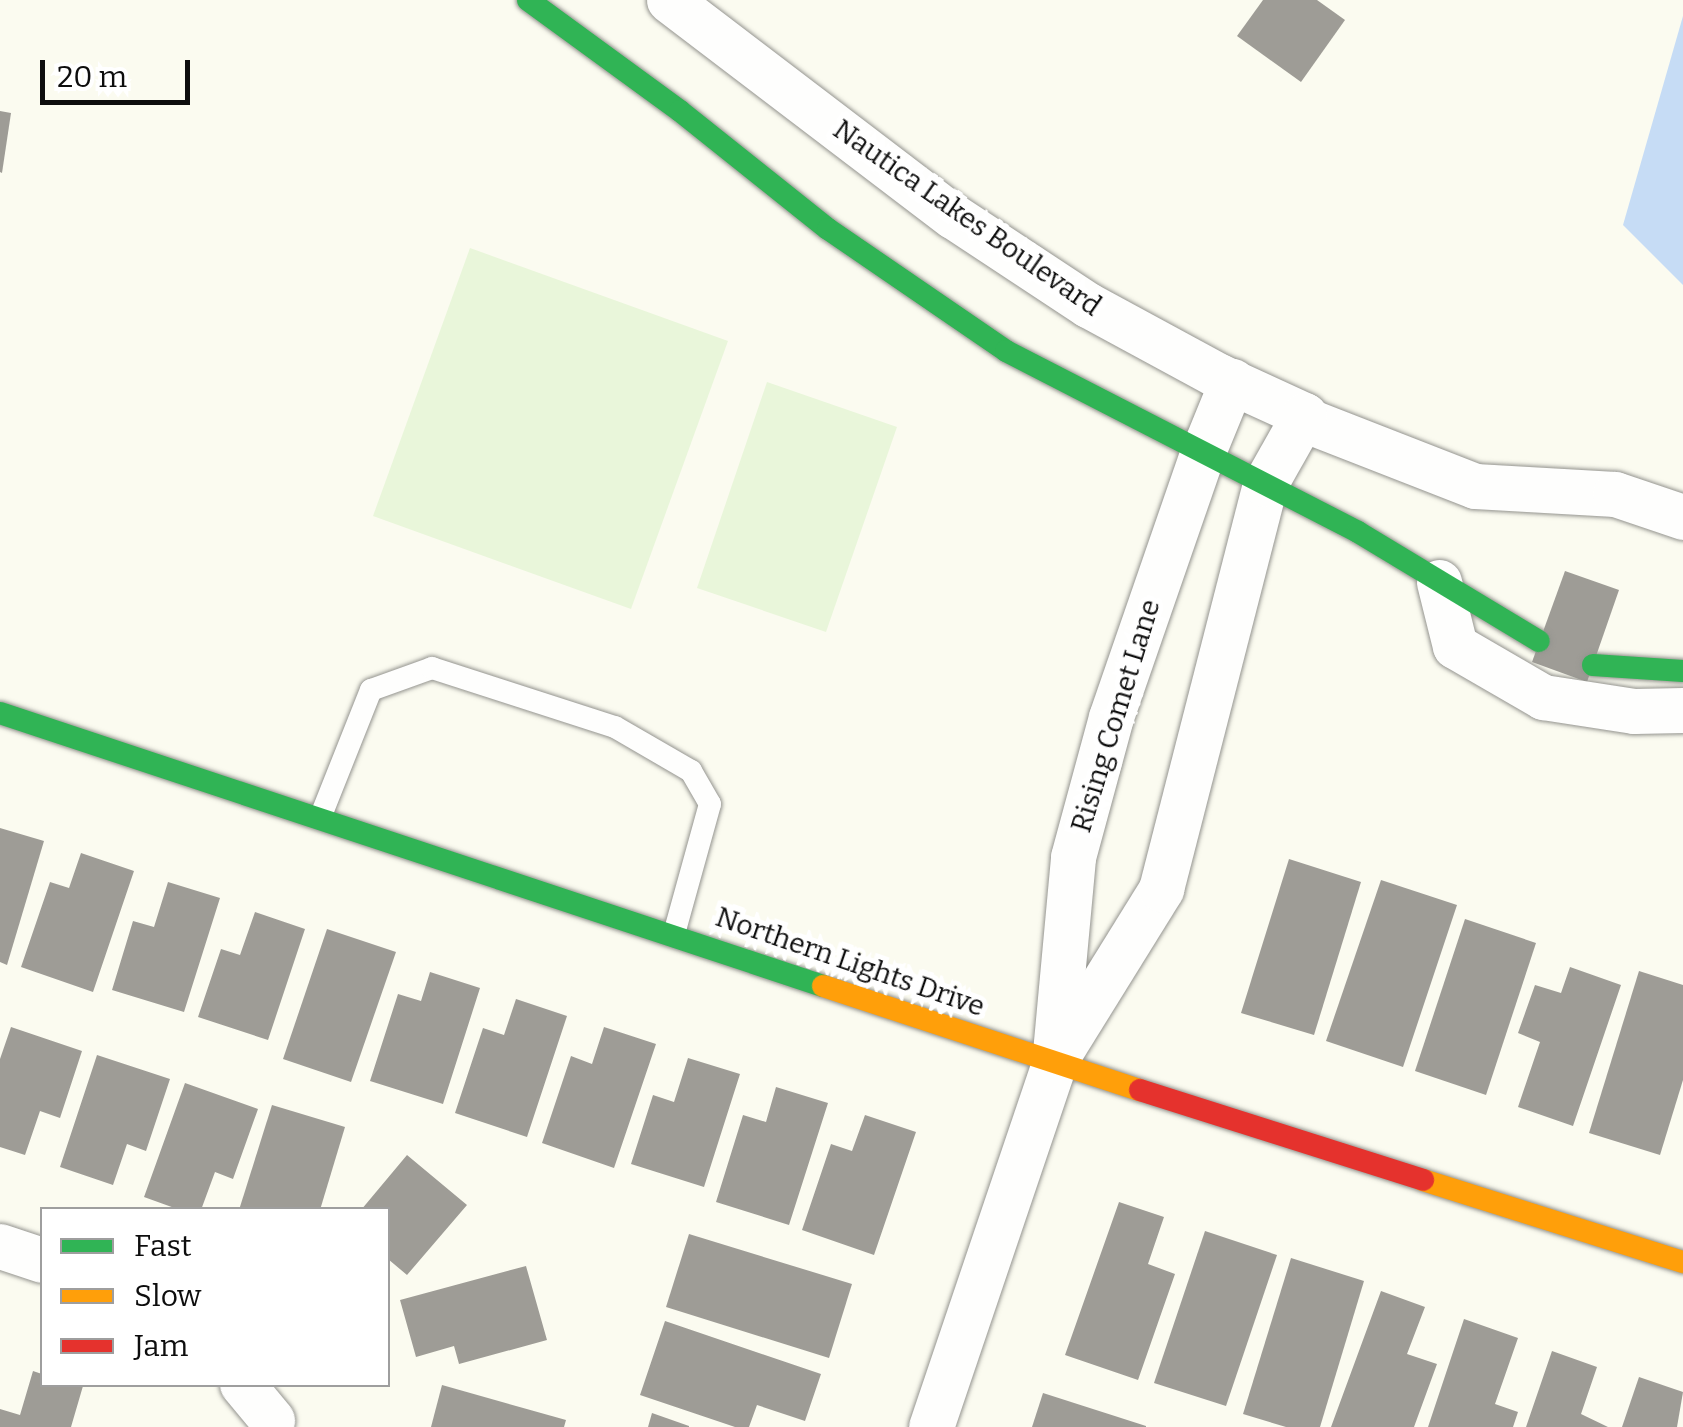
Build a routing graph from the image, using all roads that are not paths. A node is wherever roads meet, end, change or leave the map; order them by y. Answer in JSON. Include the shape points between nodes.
{"nodes":[{"id":1,"x":528,"y":0,"type":"edge"},
{"id":2,"x":669,"y":0,"type":"edge"},
{"id":3,"x":1232,"y":382,"type":"junction"},
{"id":4,"x":1304,"y":414,"type":"junction"},
{"id":5,"x":1202,"y":452,"type":"junction"},
{"id":6,"x":1265,"y":484,"type":"junction"},
{"id":7,"x":1683,"y":517,"type":"edge"},
{"id":8,"x":1439,"y":582,"type":"junction"},
{"id":9,"x":1539,"y":641,"type":"dead end"},
{"id":10,"x":1593,"y":665,"type":"dead end"},
{"id":11,"x":1683,"y":671,"type":"edge"},
{"id":12,"x":1683,"y":710,"type":"edge"},
{"id":13,"x":0,"y":713,"type":"edge"},
{"id":14,"x":320,"y":818,"type":"junction"},
{"id":15,"x":674,"y":934,"type":"junction"},
{"id":16,"x":1054,"y":1063,"type":"junction"},
{"id":17,"x":0,"y":1246,"type":"edge"},
{"id":18,"x":40,"y":1259,"type":"edge"},
{"id":19,"x":1683,"y":1262,"type":"edge"},
{"id":20,"x":244,"y":1387,"type":"edge"},
{"id":21,"x":272,"y":1420,"type":"dead end"},
{"id":22,"x":931,"y":1427,"type":"edge"}],
"edges":[{"from":1,"to":5,"type":"street","via":[[828,229],[1006,351]]},
{"from":2,"to":3,"type":"street","name":"Nautica Lakes Boulevard","via":[[953,216],[1088,305]]},
{"from":3,"to":4,"type":"street","name":"Nautica Lakes Boulevard"},
{"from":3,"to":5,"type":"street","name":"Rising Comet Lane"},
{"from":4,"to":6,"type":"street","name":"Rising Comet Lane"},
{"from":4,"to":7,"type":"street","name":"Nautica Lakes Boulevard","via":[[1475,486],[1616,494]]},
{"from":5,"to":6,"type":"street"},
{"from":5,"to":16,"type":"street","name":"Rising Comet Lane","via":[[1111,717],[1072,857]]},
{"from":6,"to":8,"type":"street"},
{"from":6,"to":16,"type":"street","name":"Rising Comet Lane","via":[[1161,889]]},
{"from":8,"to":9,"type":"street"},
{"from":8,"to":12,"type":"street","via":[[1455,646],[1543,697],[1634,711]]},
{"from":10,"to":11,"type":"street"},
{"from":13,"to":14,"type":"street","name":"Northern Lights Drive"},
{"from":14,"to":15,"type":"street","name":"Northern Lights Drive"},
{"from":14,"to":15,"type":"lane","via":[[371,690],[432,668],[615,727],[692,771],[710,804]]},
{"from":15,"to":16,"type":"street","name":"Northern Lights Drive"},
{"from":16,"to":19,"type":"street","name":"Northern Lights Drive"},
{"from":16,"to":22,"type":"street","name":"Rising Comet Lane"},
{"from":17,"to":18,"type":"street"},
{"from":20,"to":21,"type":"street"}]}
